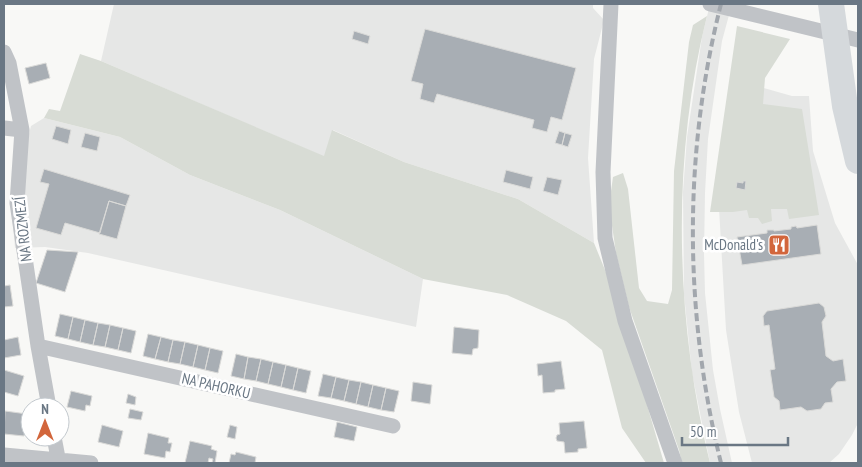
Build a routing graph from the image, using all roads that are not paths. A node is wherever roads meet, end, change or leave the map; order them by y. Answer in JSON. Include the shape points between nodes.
{"nodes":[{"id":1,"x":611,"y":4,"type":"edge"},
{"id":2,"x":710,"y":4,"type":"edge"},
{"id":3,"x":839,"y":6,"type":"edge"},
{"id":4,"x":4,"y":52,"type":"edge"},
{"id":5,"x":852,"y":60,"type":"edge"},
{"id":6,"x":4,"y":128,"type":"edge"},
{"id":7,"x":22,"y":130,"type":"junction"},
{"id":8,"x":858,"y":161,"type":"edge"},
{"id":9,"x":38,"y":346,"type":"junction"},
{"id":10,"x":47,"y":397,"type":"edge"},
{"id":11,"x":393,"y":426,"type":"dead end"},
{"id":12,"x":56,"y":447,"type":"edge"},
{"id":13,"x":4,"y":455,"type":"edge"},
{"id":14,"x":59,"y":462,"type":"edge"},
{"id":15,"x":91,"y":463,"type":"edge"},
{"id":16,"x":675,"y":463,"type":"edge"}],
"edges":[{"from":1,"to":16,"type":"street","via":[[603,172],[605,238],[624,321]]},
{"from":2,"to":5,"type":"street"},
{"from":3,"to":5,"type":"highway"},
{"from":4,"to":7,"type":"street","name":"NA ROZMEZÍ"},
{"from":5,"to":8,"type":"highway","via":[[845,106]]},
{"from":6,"to":7,"type":"street"},
{"from":7,"to":9,"type":"street","name":"NA ROZMEZÍ","via":[[17,203]]},
{"from":9,"to":10,"type":"street","name":"NA ROZMEZÍ"},
{"from":9,"to":11,"type":"street","name":"NA PAHORKU"},
{"from":12,"to":14,"type":"street"},
{"from":13,"to":14,"type":"street"},
{"from":14,"to":15,"type":"street"}]}
